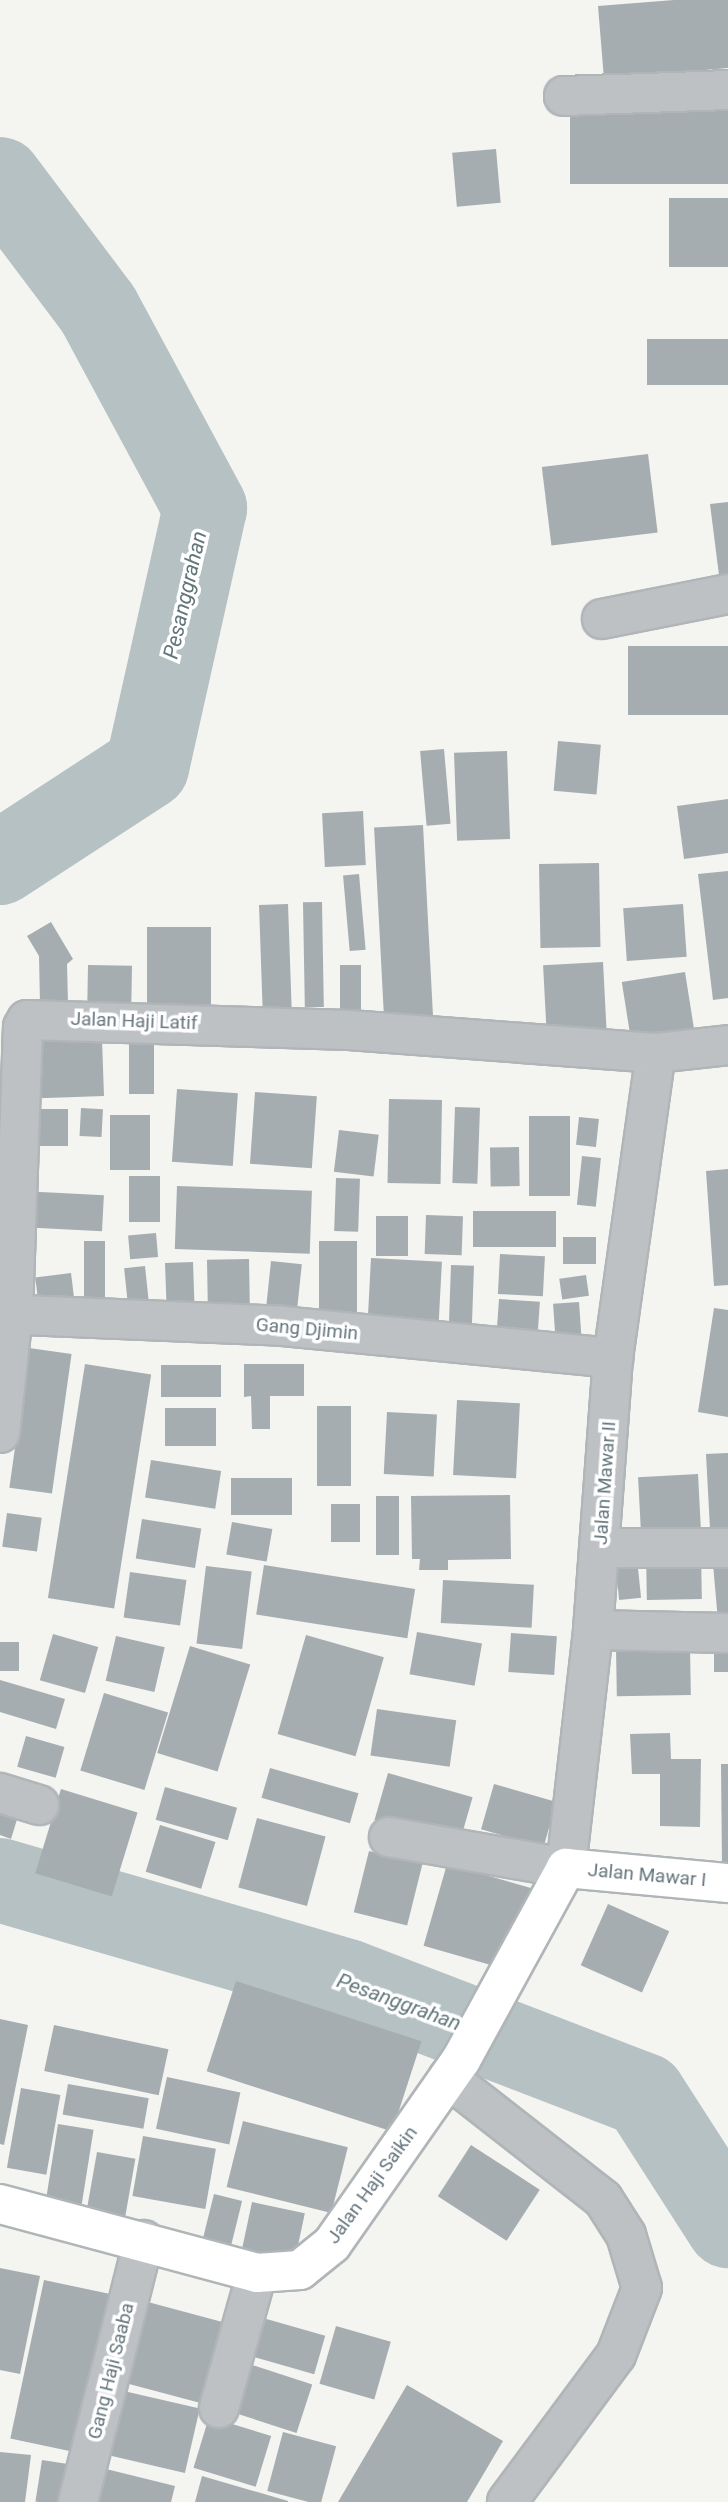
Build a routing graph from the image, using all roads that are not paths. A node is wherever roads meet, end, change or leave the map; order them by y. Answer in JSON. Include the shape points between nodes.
{"nodes":[{"id":1,"x":728,"y":90,"type":"edge"},
{"id":2,"x":564,"y":96,"type":"dead end"},
{"id":3,"x":728,"y":594,"type":"edge"},
{"id":4,"x":602,"y":618,"type":"dead end"},
{"id":5,"x":728,"y":1045,"type":"edge"},
{"id":6,"x":656,"y":1053,"type":"junction"},
{"id":7,"x":7,"y":1314,"type":"edge"},
{"id":8,"x":613,"y":1358,"type":"junction"},
{"id":9,"x":0,"y":1433,"type":"edge"},
{"id":10,"x":600,"y":1548,"type":"junction"},
{"id":11,"x":728,"y":1548,"type":"edge"},
{"id":12,"x":593,"y":1630,"type":"junction"},
{"id":13,"x":728,"y":1633,"type":"edge"},
{"id":14,"x":0,"y":1793,"type":"edge"},
{"id":15,"x":39,"y":1805,"type":"dead end"},
{"id":16,"x":389,"y":1837,"type":"dead end"},
{"id":17,"x":566,"y":1868,"type":"junction"},
{"id":18,"x":728,"y":1883,"type":"edge"},
{"id":19,"x":511,"y":1973,"type":"joint"},
{"id":20,"x":454,"y":2069,"type":"junction"},
{"id":21,"x":0,"y":2204,"type":"edge"},
{"id":22,"x":144,"y":2240,"type":"junction"},
{"id":23,"x":257,"y":2273,"type":"junction"},
{"id":24,"x":219,"y":2408,"type":"dead end"},
{"id":25,"x":78,"y":2502,"type":"edge"},
{"id":26,"x":507,"y":2502,"type":"edge"}],
"edges":[{"from":1,"to":2,"type":"street"},
{"from":3,"to":4,"type":"street"},
{"from":5,"to":6,"type":"street"},
{"from":6,"to":7,"type":"street","name":"Jalan Haji Latif","via":[[349,1030],[27,1020],[23,1027]]},
{"from":6,"to":8,"type":"street","name":"Jalan Mawar II"},
{"from":7,"to":8,"type":"street","name":"Gang Djimin","via":[[281,1325]]},
{"from":7,"to":9,"type":"street","name":"Jalan Haji Latif"},
{"from":8,"to":10,"type":"street","name":"Jalan Mawar II"},
{"from":10,"to":11,"type":"street"},
{"from":10,"to":12,"type":"street","name":"Jalan Mawar II"},
{"from":12,"to":13,"type":"street"},
{"from":12,"to":17,"type":"street","name":"Jalan Mawar II"},
{"from":14,"to":15,"type":"street"},
{"from":16,"to":17,"type":"street"},
{"from":17,"to":18,"type":"street","name":"Jalan Mawar I"},
{"from":17,"to":19,"type":"street","name":"Jalan Mawar II"},
{"from":19,"to":20,"type":"street","name":"Jalan Haji Saikin"},
{"from":20,"to":23,"type":"street","name":"Jalan Haji Saikin","via":[[332,2244],[300,2270]]},
{"from":20,"to":26,"type":"street","via":[[603,2199],[626,2235],[642,2288],[616,2355]]},
{"from":21,"to":22,"type":"street","name":"Jalan Haji Saikin"},
{"from":22,"to":23,"type":"street","name":"Jalan Haji Saikin"},
{"from":22,"to":25,"type":"street","name":"Gang Haji Saaba"},
{"from":23,"to":24,"type":"street"}]}
